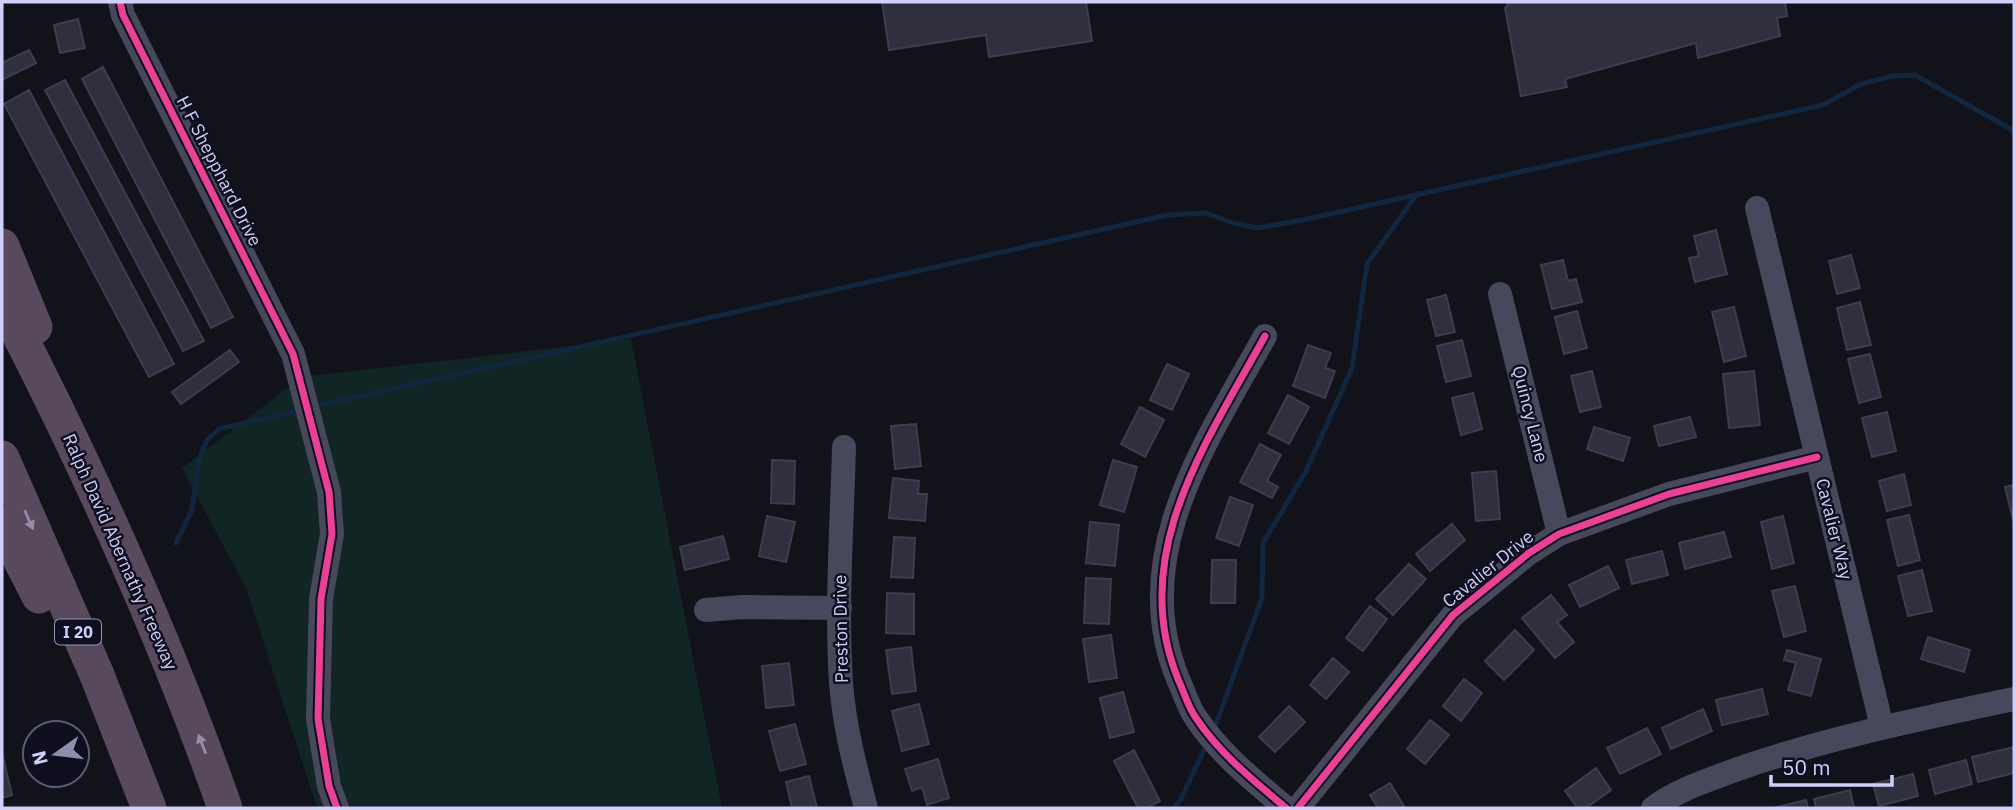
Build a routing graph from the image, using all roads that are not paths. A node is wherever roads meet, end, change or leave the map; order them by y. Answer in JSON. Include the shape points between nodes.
{"nodes":[{"id":1,"x":120,"y":2,"type":"edge"},
{"id":2,"x":1757,"y":208,"type":"dead end"},
{"id":3,"x":2,"y":246,"type":"edge"},
{"id":4,"x":1500,"y":294,"type":"dead end"},
{"id":5,"x":2,"y":301,"type":"edge"},
{"id":6,"x":1265,"y":336,"type":"dead end"},
{"id":7,"x":844,"y":447,"type":"dead end"},
{"id":8,"x":1817,"y":457,"type":"junction"},
{"id":9,"x":2,"y":458,"type":"edge"},
{"id":10,"x":2,"y":524,"type":"edge"},
{"id":11,"x":1559,"y":534,"type":"junction"},
{"id":12,"x":142,"y":597,"type":"junction"},
{"id":13,"x":840,"y":608,"type":"junction"},
{"id":14,"x":706,"y":610,"type":"dead end"},
{"id":15,"x":2014,"y":699,"type":"edge"},
{"id":16,"x":1882,"y":727,"type":"junction"},
{"id":17,"x":148,"y":808,"type":"edge"},
{"id":18,"x":225,"y":808,"type":"edge"},
{"id":19,"x":337,"y":808,"type":"edge"},
{"id":20,"x":866,"y":808,"type":"edge"},
{"id":21,"x":1286,"y":808,"type":"edge"},
{"id":22,"x":1298,"y":808,"type":"edge"},
{"id":23,"x":1653,"y":808,"type":"edge"}],
"edges":[{"from":1,"to":19,"type":"street","name":"H F Shepphard Drive","via":[[293,354],[330,492],[332,534],[321,599],[318,719]]},
{"from":2,"to":8,"type":"street","name":"Cavalier Way"},
{"from":3,"to":12,"type":"highway"},
{"from":4,"to":11,"type":"street","name":"Quincy Lane"},
{"from":5,"to":12,"type":"highway","name":"Ralph David Abernathy Freeway"},
{"from":6,"to":21,"type":"street","via":[[1195,464],[1176,509],[1167,547],[1161,616],[1172,663],[1195,718],[1223,754]]},
{"from":7,"to":13,"type":"street","name":"Preston Drive"},
{"from":8,"to":11,"type":"street","name":"Cavalier Drive","via":[[1669,494]]},
{"from":8,"to":16,"type":"street","name":"Cavalier Way"},
{"from":9,"to":17,"type":"highway","number":"I 20","one_way":true,"via":[[97,675]]},
{"from":10,"to":17,"type":"highway"},
{"from":11,"to":22,"type":"street","name":"Cavalier Drive","via":[[1452,615]]},
{"from":18,"to":12,"type":"highway","name":"Ralph David Abernathy Freeway","one_way":true},
{"from":13,"to":14,"type":"street"},
{"from":13,"to":20,"type":"street","name":"Preston Drive","via":[[841,684],[850,747]]},
{"from":15,"to":16,"type":"street"},
{"from":16,"to":23,"type":"street","via":[[1762,761],[1700,783]]}]}
